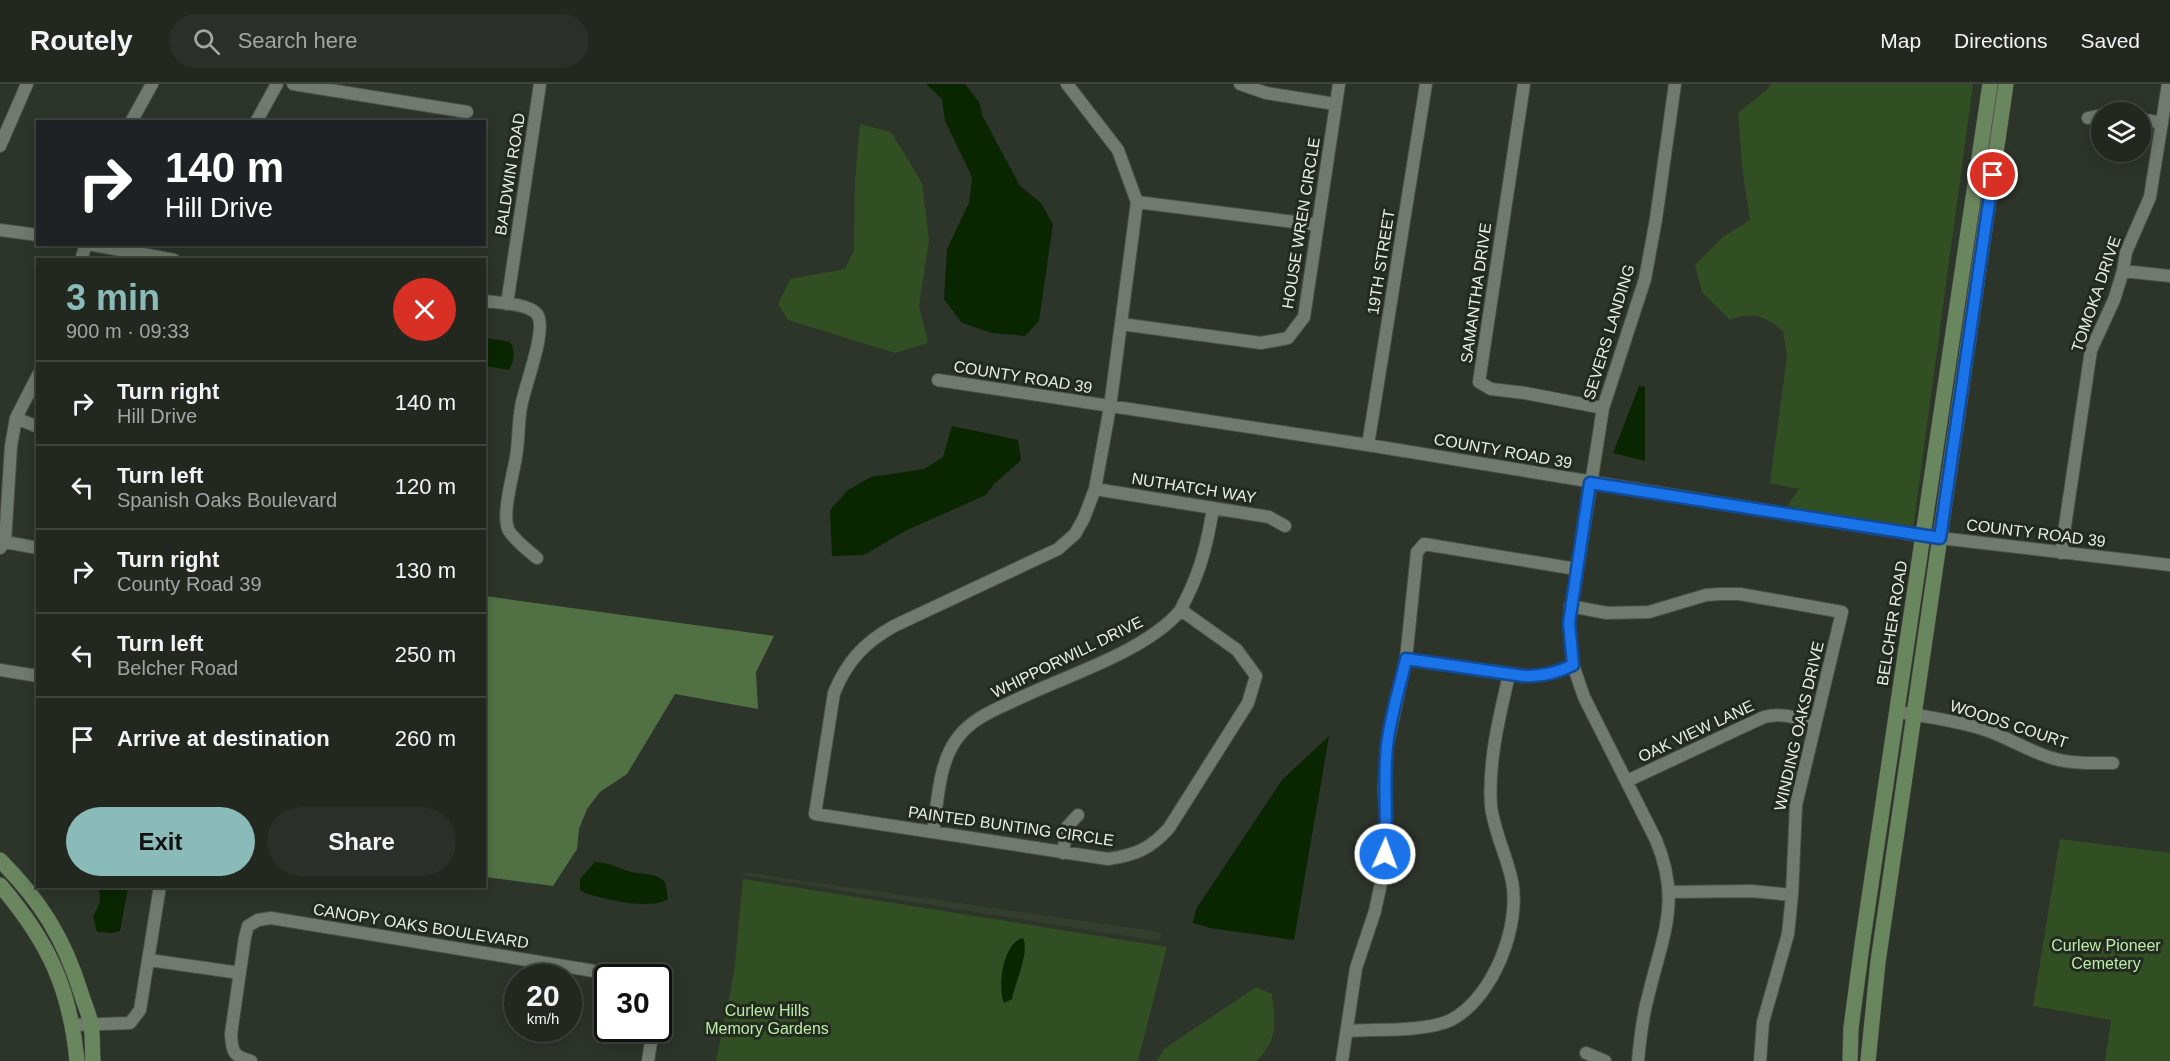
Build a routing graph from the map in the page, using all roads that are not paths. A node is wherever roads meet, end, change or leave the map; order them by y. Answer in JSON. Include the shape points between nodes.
{"nodes":[{"id":1,"x":27,"y":84,"type":"edge"},
{"id":2,"x":152,"y":84,"type":"edge"},
{"id":3,"x":277,"y":84,"type":"edge"},
{"id":4,"x":292,"y":84,"type":"edge"},
{"id":5,"x":540,"y":84,"type":"edge"},
{"id":6,"x":1066,"y":84,"type":"edge"},
{"id":7,"x":1240,"y":84,"type":"edge"},
{"id":8,"x":1339,"y":84,"type":"edge"},
{"id":9,"x":1426,"y":84,"type":"edge"},
{"id":10,"x":1524,"y":84,"type":"edge"},
{"id":11,"x":1675,"y":84,"type":"edge"},
{"id":12,"x":1990,"y":84,"type":"edge"},
{"id":13,"x":2006,"y":84,"type":"edge"},
{"id":14,"x":2168,"y":84,"type":"edge"},
{"id":15,"x":1335,"y":104,"type":"junction"},
{"id":16,"x":467,"y":112,"type":"dead end"},
{"id":17,"x":2091,"y":117,"type":"edge"},
{"id":18,"x":2088,"y":118,"type":"dead end"},
{"id":19,"x":132,"y":120,"type":"edge"},
{"id":20,"x":257,"y":120,"type":"edge"},
{"id":21,"x":2151,"y":121,"type":"edge"},
{"id":22,"x":2162,"y":123,"type":"junction"},
{"id":23,"x":0,"y":146,"type":"edge"},
{"id":24,"x":1137,"y":202,"type":"junction"},
{"id":25,"x":1318,"y":225,"type":"junction"},
{"id":26,"x":0,"y":230,"type":"edge"},
{"id":27,"x":36,"y":235,"type":"edge"},
{"id":28,"x":98,"y":246,"type":"edge"},
{"id":29,"x":163,"y":258,"type":"edge"},
{"id":30,"x":2123,"y":270,"type":"junction"},
{"id":31,"x":2170,"y":276,"type":"edge"},
{"id":32,"x":486,"y":301,"type":"edge"},
{"id":33,"x":507,"y":304,"type":"junction"},
{"id":34,"x":1121,"y":324,"type":"junction"},
{"id":35,"x":36,"y":379,"type":"edge"},
{"id":36,"x":938,"y":380,"type":"dead end"},
{"id":37,"x":1110,"y":407,"type":"junction"},
{"id":38,"x":1603,"y":408,"type":"junction"},
{"id":39,"x":16,"y":418,"type":"junction"},
{"id":40,"x":36,"y":426,"type":"edge"},
{"id":41,"x":1368,"y":446,"type":"junction"},
{"id":42,"x":1590,"y":483,"type":"junction"},
{"id":43,"x":1095,"y":489,"type":"junction"},
{"id":44,"x":1213,"y":508,"type":"junction"},
{"id":45,"x":1285,"y":526,"type":"dead end"},
{"id":46,"x":1923,"y":536,"type":"junction"},
{"id":47,"x":1940,"y":538,"type":"junction"},
{"id":48,"x":2,"y":545,"type":"edge"},
{"id":49,"x":36,"y":548,"type":"edge"},
{"id":50,"x":2061,"y":553,"type":"junction"},
{"id":51,"x":537,"y":558,"type":"dead end"},
{"id":52,"x":2170,"y":566,"type":"edge"},
{"id":53,"x":1576,"y":569,"type":"junction"},
{"id":54,"x":1570,"y":606,"type":"junction"},
{"id":55,"x":1181,"y":610,"type":"junction"},
{"id":56,"x":1406,"y":659,"type":"junction"},
{"id":57,"x":1573,"y":665,"type":"junction"},
{"id":58,"x":0,"y":670,"type":"edge"},
{"id":59,"x":1509,"y":675,"type":"junction"},
{"id":60,"x":36,"y":676,"type":"edge"},
{"id":61,"x":1897,"y":712,"type":"junction"},
{"id":62,"x":1914,"y":715,"type":"junction"},
{"id":63,"x":1814,"y":723,"type":"junction"},
{"id":64,"x":2112,"y":763,"type":"dead end"},
{"id":65,"x":1627,"y":781,"type":"junction"},
{"id":66,"x":1078,"y":815,"type":"dead end"},
{"id":67,"x":933,"y":832,"type":"junction"},
{"id":68,"x":1063,"y":853,"type":"junction"},
{"id":69,"x":0,"y":860,"type":"edge"},
{"id":70,"x":0,"y":885,"type":"edge"},
{"id":71,"x":160,"y":888,"type":"edge"},
{"id":72,"x":1670,"y":892,"type":"junction"},
{"id":73,"x":1792,"y":896,"type":"junction"},
{"id":74,"x":149,"y":960,"type":"junction"},
{"id":75,"x":594,"y":971,"type":"edge"},
{"id":76,"x":240,"y":973,"type":"junction"},
{"id":77,"x":90,"y":1024,"type":"junction"},
{"id":78,"x":73,"y":1025,"type":"junction"},
{"id":79,"x":1347,"y":1031,"type":"junction"},
{"id":80,"x":651,"y":1042,"type":"edge"},
{"id":81,"x":1586,"y":1053,"type":"dead end"},
{"id":82,"x":77,"y":1061,"type":"edge"},
{"id":83,"x":93,"y":1061,"type":"edge"},
{"id":84,"x":251,"y":1061,"type":"edge"},
{"id":85,"x":648,"y":1061,"type":"edge"},
{"id":86,"x":1342,"y":1061,"type":"edge"},
{"id":87,"x":1605,"y":1061,"type":"edge"},
{"id":88,"x":1638,"y":1061,"type":"edge"},
{"id":89,"x":1760,"y":1061,"type":"edge"},
{"id":90,"x":1850,"y":1061,"type":"edge"},
{"id":91,"x":1868,"y":1061,"type":"edge"}],
"edges":[{"from":1,"to":23,"type":"street"},
{"from":2,"to":19,"type":"street"},
{"from":3,"to":20,"type":"street"},
{"from":4,"to":16,"type":"street"},
{"from":5,"to":33,"type":"street","name":"BALDWIN ROAD"},
{"from":6,"to":24,"type":"street","via":[[1118,150]]},
{"from":7,"to":15,"type":"street","via":[[1266,93]]},
{"from":8,"to":15,"type":"street","name":"HOUSE WREN CIRCLE"},
{"from":9,"to":41,"type":"street","name":"19TH STREET"},
{"from":10,"to":38,"type":"street","name":"SAMANTHA DRIVE","via":[[1479,382],[1491,389]]},
{"from":11,"to":38,"type":"street","name":"SEVERS LANDING","via":[[1645,279]]},
{"from":12,"to":46,"type":"main road","name":"BELCHER ROAD"},
{"from":13,"to":47,"type":"main road"},
{"from":14,"to":22,"type":"street","name":"TOMOKA DRIVE"},
{"from":15,"to":25,"type":"street","name":"HOUSE WREN CIRCLE"},
{"from":17,"to":18,"type":"street"},
{"from":21,"to":22,"type":"street"},
{"from":22,"to":30,"type":"street","name":"TOMOKA DRIVE","via":[[2150,197],[2126,252]]},
{"from":24,"to":25,"type":"street"},
{"from":24,"to":34,"type":"street"},
{"from":25,"to":34,"type":"street","name":"HOUSE WREN CIRCLE","via":[[1304,317],[1288,338],[1261,343]]},
{"from":26,"to":27,"type":"street"},
{"from":28,"to":29,"type":"street"},
{"from":30,"to":31,"type":"street"},
{"from":30,"to":50,"type":"street","name":"TOMOKA DRIVE","via":[[2091,350]]},
{"from":32,"to":33,"type":"street"},
{"from":33,"to":51,"type":"street","via":[[533,311],[540,327],[521,407],[506,517],[509,531]]},
{"from":34,"to":37,"type":"street"},
{"from":35,"to":39,"type":"street"},
{"from":36,"to":37,"type":"street","name":"COUNTY ROAD 39"},
{"from":37,"to":41,"type":"street","name":"COUNTY ROAD 39"},
{"from":37,"to":43,"type":"street"},
{"from":38,"to":42,"type":"street","name":"SEVERS LANDING"},
{"from":39,"to":40,"type":"street"},
{"from":39,"to":48,"type":"street"},
{"from":41,"to":42,"type":"street","name":"COUNTY ROAD 39"},
{"from":42,"to":46,"type":"street","name":"COUNTY ROAD 39"},
{"from":42,"to":53,"type":"street","name":"SEVERS LANDING"},
{"from":43,"to":44,"type":"street","name":"NUTHATCH WAY"},
{"from":43,"to":67,"type":"street","name":"PAINTED BUNTING CIRCLE","via":[[1075,534],[1058,549],[894,626],[855,655],[839,681],[815,814]]},
{"from":44,"to":45,"type":"street","name":"NUTHATCH WAY","via":[[1269,517]]},
{"from":44,"to":55,"type":"street","name":"WHIPPORWILL DRIVE","via":[[1203,559]]},
{"from":46,"to":47,"type":"street","name":"COUNTY ROAD 39"},
{"from":46,"to":61,"type":"main road","name":"BELCHER ROAD"},
{"from":47,"to":50,"type":"street","name":"COUNTY ROAD 39"},
{"from":47,"to":62,"type":"main road"},
{"from":48,"to":49,"type":"street"},
{"from":50,"to":52,"type":"street","name":"COUNTY ROAD 39"},
{"from":53,"to":54,"type":"street","name":"SEVERS LANDING"},
{"from":53,"to":56,"type":"street","via":[[1424,544],[1417,552]]},
{"from":54,"to":57,"type":"street","name":"SEVERS LANDING"},
{"from":54,"to":63,"type":"street","name":"WINDING OAKS DRIVE","via":[[1607,613],[1649,612],[1706,595],[1740,594],[1842,612]]},
{"from":55,"to":67,"type":"street","name":"WHIPPORWILL DRIVE","via":[[1135,646],[969,726],[959,735],[946,759]]},
{"from":55,"to":68,"type":"street","name":"PAINTED BUNTING CIRCLE","via":[[1237,650],[1256,676],[1248,703],[1169,828],[1155,843],[1129,856],[1108,859]]},
{"from":56,"to":59,"type":"street"},
{"from":56,"to":79,"type":"street","via":[[1387,746],[1383,874],[1356,968]]},
{"from":57,"to":59,"type":"street","via":[[1542,676]]},
{"from":57,"to":65,"type":"street","name":"SEVERS LANDING","via":[[1584,697]]},
{"from":58,"to":60,"type":"street"},
{"from":59,"to":79,"type":"street","via":[[1492,756],[1492,809],[1512,882],[1513,909],[1498,963],[1483,993],[1450,1020],[1418,1028]]},
{"from":61,"to":62,"type":"street","name":"WOODS COURT"},
{"from":61,"to":90,"type":"main road","name":"BELCHER ROAD","via":[[1862,945]]},
{"from":62,"to":64,"type":"street","name":"WOODS COURT","via":[[1979,728],[2053,759]]},
{"from":62,"to":91,"type":"main road","via":[[1878,962]]},
{"from":63,"to":65,"type":"street","name":"OAK VIEW LANE","via":[[1773,714]]},
{"from":63,"to":73,"type":"street","name":"WINDING OAKS DRIVE","via":[[1796,804]]},
{"from":65,"to":72,"type":"street","name":"SEVERS LANDING","via":[[1663,857]]},
{"from":66,"to":68,"type":"street","via":[[1067,827]]},
{"from":67,"to":68,"type":"street","name":"PAINTED BUNTING CIRCLE"},
{"from":69,"to":77,"type":"main road","via":[[50,921],[77,979]]},
{"from":70,"to":78,"type":"main road","via":[[50,956]]},
{"from":71,"to":74,"type":"street"},
{"from":72,"to":73,"type":"street","via":[[1751,891]]},
{"from":72,"to":88,"type":"street","name":"SEVERS LANDING","via":[[1668,922],[1647,998]]},
{"from":73,"to":89,"type":"street","name":"WINDING OAKS DRIVE","via":[[1788,934],[1763,1022]]},
{"from":74,"to":76,"type":"street"},
{"from":74,"to":77,"type":"street","via":[[140,1011],[130,1023]]},
{"from":75,"to":76,"type":"street","name":"CANOPY OAKS BOULEVARD","via":[[271,918],[248,926]]},
{"from":76,"to":84,"type":"street","name":"CANOPY OAKS BOULEVARD","via":[[232,1050],[238,1058]]},
{"from":77,"to":78,"type":"street"},
{"from":77,"to":83,"type":"main road"},
{"from":78,"to":82,"type":"main road"},
{"from":79,"to":86,"type":"street"},
{"from":80,"to":85,"type":"street"},
{"from":81,"to":87,"type":"street"}]}
